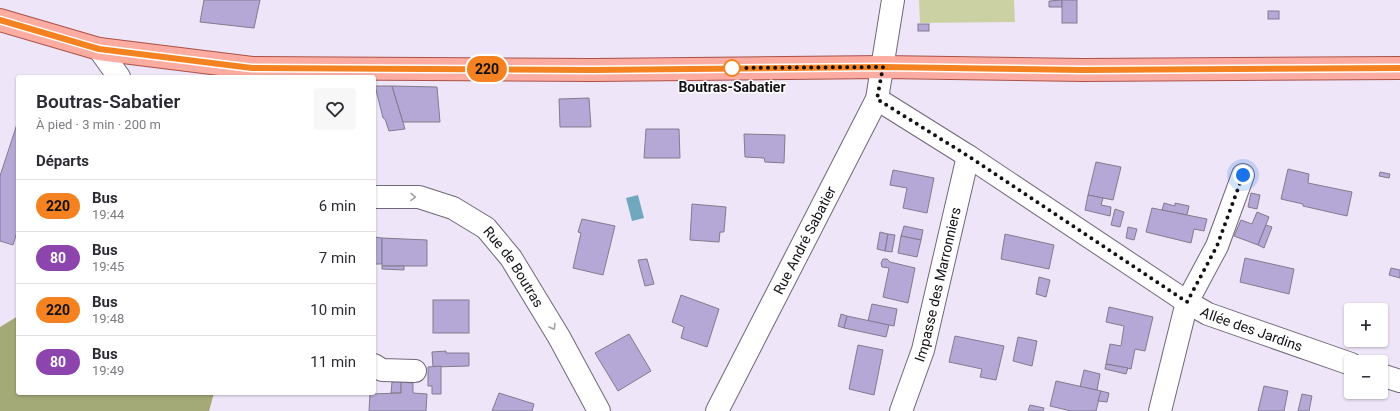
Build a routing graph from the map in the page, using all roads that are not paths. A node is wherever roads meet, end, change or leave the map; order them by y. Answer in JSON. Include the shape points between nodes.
{"nodes":[{"id":1,"x":893,"y":0,"type":"edge"},
{"id":2,"x":0,"y":20,"type":"edge"},
{"id":3,"x":99,"y":49,"type":"junction"},
{"id":4,"x":883,"y":67,"type":"junction"},
{"id":5,"x":1400,"y":68,"type":"edge"},
{"id":6,"x":118,"y":75,"type":"edge"},
{"id":7,"x":877,"y":99,"type":"junction"},
{"id":8,"x":968,"y":156,"type":"junction"},
{"id":9,"x":1243,"y":175,"type":"dead end"},
{"id":10,"x":376,"y":197,"type":"edge"},
{"id":11,"x":1187,"y":302,"type":"junction"},
{"id":12,"x":1344,"y":362,"type":"edge"},
{"id":13,"x":376,"y":366,"type":"edge"},
{"id":14,"x":416,"y":371,"type":"dead end"},
{"id":15,"x":1388,"y":377,"type":"edge"},
{"id":16,"x":1400,"y":381,"type":"edge"},
{"id":17,"x":599,"y":411,"type":"edge"},
{"id":18,"x":717,"y":411,"type":"edge"},
{"id":19,"x":901,"y":411,"type":"edge"},
{"id":20,"x":1160,"y":411,"type":"edge"}],
"edges":[{"from":1,"to":4,"type":"street","name":"Rue André Sabatier"},
{"from":2,"to":3,"type":"main road"},
{"from":3,"to":4,"type":"main road","via":[[252,68],[593,70]]},
{"from":3,"to":6,"type":"street"},
{"from":4,"to":5,"type":"main road","via":[[1083,70]]},
{"from":4,"to":7,"type":"street","name":"Rue André Sabatier"},
{"from":7,"to":8,"type":"street","name":"Allée des Jardins"},
{"from":7,"to":18,"type":"street","name":"Rue André Sabatier"},
{"from":8,"to":11,"type":"street","name":"Allée des Jardins"},
{"from":8,"to":19,"type":"street","name":"Impasse des Marronniers","via":[[923,350]]},
{"from":9,"to":11,"type":"street","via":[[1217,246]]},
{"from":10,"to":17,"type":"street","name":"Rue de Boutras","one_way":true,"via":[[419,197],[453,208],[486,228],[511,258],[559,337]]},
{"from":11,"to":12,"type":"street","name":"Allée des Jardins","via":[[1208,314]]},
{"from":11,"to":20,"type":"street"},
{"from":13,"to":14,"type":"street","via":[[382,370]]},
{"from":15,"to":16,"type":"street"}]}
